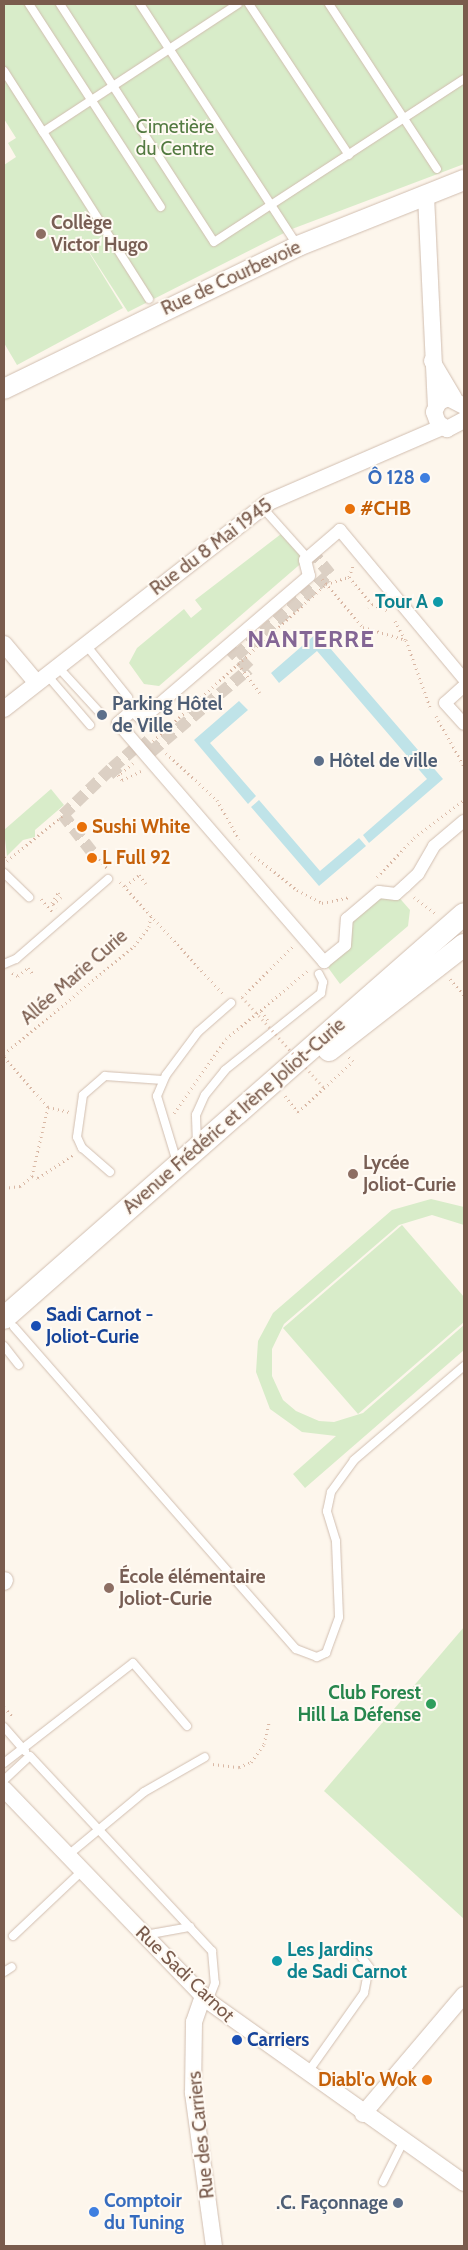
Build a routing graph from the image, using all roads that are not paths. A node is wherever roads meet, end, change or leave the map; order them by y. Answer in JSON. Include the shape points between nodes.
{"nodes":[{"id":1,"x":29,"y":4,"type":"edge"},
{"id":2,"x":60,"y":4,"type":"edge"},
{"id":3,"x":140,"y":4,"type":"edge"},
{"id":4,"x":238,"y":4,"type":"edge"},
{"id":5,"x":249,"y":4,"type":"edge"},
{"id":6,"x":329,"y":4,"type":"edge"},
{"id":7,"x":170,"y":48,"type":"junction"},
{"id":8,"x":4,"y":72,"type":"edge"},
{"id":9,"x":464,"y":79,"type":"edge"},
{"id":10,"x":113,"y":86,"type":"junction"},
{"id":11,"x":92,"y":100,"type":"junction"},
{"id":12,"x":405,"y":118,"type":"junction"},
{"id":13,"x":43,"y":132,"type":"junction"},
{"id":14,"x":349,"y":155,"type":"junction"},
{"id":15,"x":437,"y":169,"type":"dead end"},
{"id":16,"x":464,"y":180,"type":"edge"},
{"id":17,"x":426,"y":196,"type":"junction"},
{"id":18,"x":272,"y":206,"type":"junction"},
{"id":19,"x":161,"y":207,"type":"dead end"},
{"id":20,"x":298,"y":246,"type":"junction"},
{"id":21,"x":149,"y":299,"type":"dead end"},
{"id":22,"x":432,"y":361,"type":"junction"},
{"id":23,"x":4,"y":389,"type":"edge"},
{"id":24,"x":459,"y":402,"type":"edge"},
{"id":25,"x":436,"y":407,"type":"junction"},
{"id":26,"x":464,"y":420,"type":"edge"},
{"id":27,"x":442,"y":426,"type":"junction"},
{"id":28,"x":262,"y":507,"type":"junction"},
{"id":29,"x":305,"y":560,"type":"junction"},
{"id":30,"x":84,"y":643,"type":"junction"},
{"id":31,"x":4,"y":644,"type":"edge"},
{"id":32,"x":46,"y":674,"type":"junction"},
{"id":33,"x":464,"y":679,"type":"edge"},
{"id":34,"x":464,"y":686,"type":"edge"},
{"id":35,"x":128,"y":697,"type":"dead end"},
{"id":36,"x":4,"y":709,"type":"edge"},
{"id":37,"x":102,"y":715,"type":"dead end"},
{"id":38,"x":464,"y":722,"type":"edge"},
{"id":39,"x":90,"y":725,"type":"dead end"},
{"id":40,"x":464,"y":821,"type":"edge"},
{"id":41,"x":4,"y":873,"type":"edge"},
{"id":42,"x":110,"y":876,"type":"road end"},
{"id":43,"x":29,"y":897,"type":"dead end"},
{"id":44,"x":464,"y":914,"type":"edge"},
{"id":45,"x":464,"y":945,"type":"edge"},
{"id":46,"x":4,"y":964,"type":"edge"},
{"id":47,"x":319,"y":974,"type":"dead end"},
{"id":48,"x":232,"y":1003,"type":"road end"},
{"id":49,"x":163,"y":1080,"type":"junction"},
{"id":50,"x":197,"y":1148,"type":"junction"},
{"id":51,"x":178,"y":1166,"type":"junction"},
{"id":52,"x":110,"y":1172,"type":"dead end"},
{"id":53,"x":7,"y":1327,"type":"edge"},
{"id":54,"x":4,"y":1346,"type":"edge"},
{"id":55,"x":19,"y":1364,"type":"dead end"},
{"id":56,"x":464,"y":1366,"type":"edge"},
{"id":57,"x":187,"y":1726,"type":"dead end"},
{"id":58,"x":4,"y":1727,"type":"edge"},
{"id":59,"x":22,"y":1747,"type":"junction"},
{"id":60,"x":30,"y":1756,"type":"junction"},
{"id":61,"x":205,"y":1757,"type":"road end"},
{"id":62,"x":4,"y":1763,"type":"edge"},
{"id":63,"x":4,"y":1780,"type":"edge"},
{"id":64,"x":4,"y":1789,"type":"edge"},
{"id":65,"x":98,"y":1831,"type":"junction"},
{"id":66,"x":67,"y":1856,"type":"junction"},
{"id":67,"x":82,"y":1871,"type":"junction"},
{"id":68,"x":190,"y":1928,"type":"junction"},
{"id":69,"x":144,"y":1935,"type":"junction"},
{"id":70,"x":13,"y":1936,"type":"dead end"},
{"id":71,"x":360,"y":1955,"type":"dead end"},
{"id":72,"x":12,"y":1967,"type":"dead end"},
{"id":73,"x":4,"y":1972,"type":"edge"},
{"id":74,"x":464,"y":1995,"type":"edge"},
{"id":75,"x":205,"y":1998,"type":"junction"},
{"id":76,"x":307,"y":2074,"type":"junction"},
{"id":77,"x":363,"y":2114,"type":"junction"},
{"id":78,"x":403,"y":2142,"type":"junction"},
{"id":79,"x":383,"y":2182,"type":"dead end"},
{"id":80,"x":464,"y":2183,"type":"edge"},
{"id":81,"x":214,"y":2246,"type":"edge"}],
"edges":[{"from":1,"to":11,"type":"lane"},
{"from":2,"to":10,"type":"lane"},
{"from":3,"to":7,"type":"lane"},
{"from":4,"to":7,"type":"lane"},
{"from":5,"to":14,"type":"lane"},
{"from":6,"to":12,"type":"lane"},
{"from":7,"to":10,"type":"lane"},
{"from":7,"to":18,"type":"lane"},
{"from":8,"to":13,"type":"lane"},
{"from":9,"to":12,"type":"lane"},
{"from":10,"to":11,"type":"lane"},
{"from":10,"to":18,"type":"lane","via":[[214,242]]},
{"from":11,"to":13,"type":"lane"},
{"from":11,"to":19,"type":"lane"},
{"from":12,"to":14,"type":"lane"},
{"from":12,"to":15,"type":"lane"},
{"from":13,"to":21,"type":"lane"},
{"from":14,"to":18,"type":"lane"},
{"from":16,"to":17,"type":"street","name":"Rue de Courbevoie"},
{"from":17,"to":20,"type":"street","name":"Rue de Courbevoie"},
{"from":17,"to":22,"type":"street"},
{"from":18,"to":20,"type":"lane"},
{"from":20,"to":23,"type":"street","name":"Rue de Courbevoie"},
{"from":22,"to":24,"type":"street"},
{"from":22,"to":25,"type":"street"},
{"from":24,"to":25,"type":"street"},
{"from":25,"to":27,"type":"street","via":[[435,418]]},
{"from":26,"to":27,"type":"street","name":"Rue du 8 Mai 1945","via":[[453,429]]},
{"from":27,"to":28,"type":"street","name":"Rue du 8 Mai 1945"},
{"from":28,"to":29,"type":"lane"},
{"from":28,"to":30,"type":"street","name":"Rue du 8 Mai 1945"},
{"from":29,"to":33,"type":"street","via":[[340,530]]},
{"from":29,"to":40,"type":"street","via":[[309,576],[142,719],[133,710],[118,723],[324,962],[345,945],[347,919],[379,892],[396,894],[418,874],[434,846]]},
{"from":30,"to":32,"type":"street","name":"Rue du 8 Mai 1945"},
{"from":30,"to":35,"type":"lane"},
{"from":31,"to":32,"type":"street"},
{"from":32,"to":36,"type":"street","name":"Rue du 8 Mai 1945"},
{"from":32,"to":37,"type":"lane"},
{"from":32,"to":39,"type":"lane"},
{"from":34,"to":38,"type":"street","via":[[445,703]]},
{"from":41,"to":43,"type":"lane"},
{"from":42,"to":46,"type":"lane","via":[[16,960]]},
{"from":44,"to":50,"type":"main road","name":"Avenue Frédéric et Irène Joliot-Curie"},
{"from":45,"to":53,"type":"main road","name":"Avenue Frédéric et Irène Joliot-Curie","via":[[281,1091]]},
{"from":47,"to":50,"type":"lane","via":[[323,982],[321,993],[225,1070],[205,1095],[196,1115]]},
{"from":48,"to":49,"type":"lane","via":[[198,1032]]},
{"from":49,"to":51,"type":"lane","via":[[156,1096]]},
{"from":49,"to":52,"type":"lane","via":[[105,1076],[88,1089],[78,1114],[77,1137],[82,1148]]},
{"from":50,"to":51,"type":"main road","name":"Avenue Frédéric et Irène Joliot-Curie"},
{"from":51,"to":53,"type":"main road","name":"Avenue Frédéric et Irène Joliot-Curie"},
{"from":53,"to":56,"type":"lane","via":[[296,1649],[317,1657],[326,1653],[339,1617],[336,1541],[327,1511],[331,1492],[354,1460]]},
{"from":54,"to":55,"type":"lane"},
{"from":57,"to":59,"type":"lane","via":[[133,1664]]},
{"from":58,"to":59,"type":"lane"},
{"from":59,"to":60,"type":"lane"},
{"from":59,"to":62,"type":"lane"},
{"from":60,"to":63,"type":"lane"},
{"from":60,"to":65,"type":"lane"},
{"from":61,"to":65,"type":"lane","via":[[144,1792]]},
{"from":64,"to":66,"type":"street","name":"Rue Sadi Carnot"},
{"from":65,"to":66,"type":"lane"},
{"from":65,"to":68,"type":"lane"},
{"from":66,"to":67,"type":"street","name":"Rue Sadi Carnot"},
{"from":67,"to":69,"type":"street","name":"Rue Sadi Carnot"},
{"from":67,"to":70,"type":"lane"},
{"from":68,"to":69,"type":"lane"},
{"from":68,"to":75,"type":"lane","via":[[215,1959],[215,1984]]},
{"from":69,"to":75,"type":"street","name":"Rue Sadi Carnot"},
{"from":71,"to":76,"type":"lane","via":[[369,1967],[364,1993]]},
{"from":72,"to":73,"type":"lane"},
{"from":74,"to":77,"type":"street"},
{"from":75,"to":76,"type":"street","name":"Rue Sadi Carnot"},
{"from":75,"to":81,"type":"street","name":"Rue des Carriers","via":[[194,2022],[193,2093]]},
{"from":76,"to":77,"type":"street","name":"Rue Sadi Carnot"},
{"from":77,"to":78,"type":"street","name":"Rue Sadi Carnot"},
{"from":78,"to":79,"type":"lane"},
{"from":78,"to":80,"type":"street","name":"Rue Sadi Carnot"}]}
